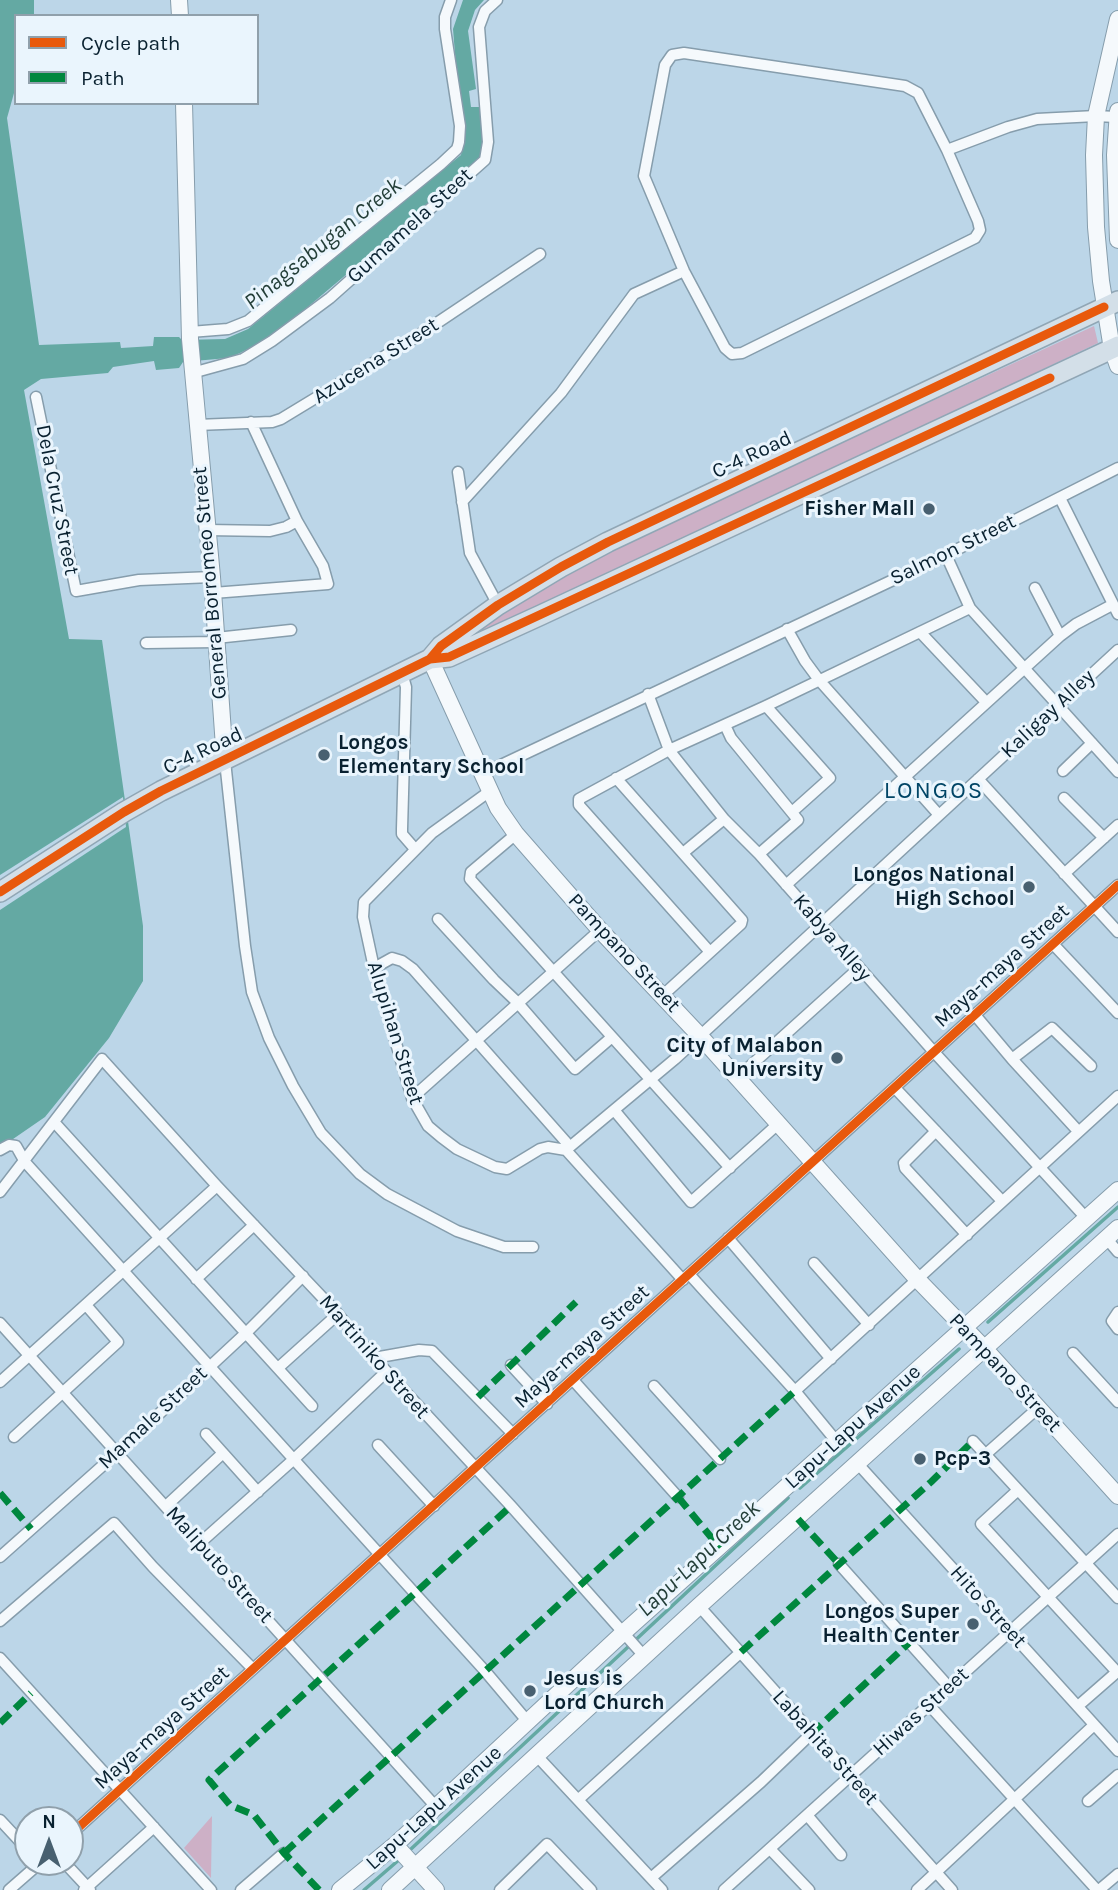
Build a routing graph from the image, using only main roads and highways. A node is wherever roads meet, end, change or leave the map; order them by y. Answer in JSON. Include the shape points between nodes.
{"nodes":[{"id":1,"x":1118,"y":19,"type":"edge"},
{"id":2,"x":184,"y":105,"type":"edge"},
{"id":3,"x":1117,"y":114,"type":"edge"},
{"id":4,"x":1118,"y":240,"type":"edge"},
{"id":5,"x":1111,"y":304,"type":"edge"},
{"id":6,"x":1116,"y":353,"type":"edge"},
{"id":7,"x":430,"y":659,"type":"junction"},
{"id":8,"x":225,"y":761,"type":"junction"},
{"id":9,"x":0,"y":892,"type":"edge"},
{"id":10,"x":1118,"y":1191,"type":"edge"},
{"id":11,"x":1112,"y":1234,"type":"edge"},
{"id":12,"x":964,"y":1328,"type":"junction"},
{"id":13,"x":984,"y":1348,"type":"junction"},
{"id":14,"x":785,"y":1489,"type":"junction"},
{"id":15,"x":1118,"y":1496,"type":"edge"},
{"id":16,"x":806,"y":1512,"type":"junction"},
{"id":17,"x":634,"y":1645,"type":"junction"},
{"id":18,"x":395,"y":1845,"type":"junction"},
{"id":19,"x":415,"y":1868,"type":"junction"},
{"id":20,"x":341,"y":1890,"type":"edge"},
{"id":21,"x":390,"y":1890,"type":"edge"},
{"id":22,"x":436,"y":1890,"type":"edge"}],
"edges":[{"from":1,"to":5,"type":"main road","via":[[1096,116],[1096,228]]},
{"from":2,"to":8,"type":"main road","name":"General Borromeo Street","via":[[190,336]]},
{"from":3,"to":4,"type":"main road"},
{"from":5,"to":6,"type":"main road"},
{"from":5,"to":7,"type":"highway","name":"C-4 Road","via":[[561,566],[440,646]]},
{"from":6,"to":7,"type":"highway","name":"C-4 Road","via":[[484,642],[449,657]]},
{"from":7,"to":8,"type":"highway","name":"C-4 Road"},
{"from":7,"to":12,"type":"main road","name":"Pampano Street","via":[[489,791],[516,834]]},
{"from":8,"to":9,"type":"highway","name":"C-4 Road","via":[[124,811]]},
{"from":10,"to":12,"type":"main road","name":"Lapu-Lapu Avenue"},
{"from":11,"to":13,"type":"main road","name":"Lapu-Lapu Avenue"},
{"from":12,"to":13,"type":"main road","name":"Pampano Street"},
{"from":12,"to":14,"type":"main road","name":"Lapu-Lapu Avenue"},
{"from":13,"to":15,"type":"main road","name":"Pampano Street"},
{"from":13,"to":16,"type":"main road","name":"Lapu-Lapu Avenue"},
{"from":14,"to":16,"type":"main road"},
{"from":14,"to":17,"type":"main road","name":"Lapu-Lapu Avenue"},
{"from":16,"to":17,"type":"main road","name":"Lapu-Lapu Avenue","via":[[699,1606]]},
{"from":17,"to":18,"type":"main road","name":"Lapu-Lapu Avenue","via":[[528,1722]]},
{"from":17,"to":19,"type":"main road","name":"Lapu-Lapu Avenue","via":[[537,1756]]},
{"from":18,"to":19,"type":"main road"},
{"from":18,"to":20,"type":"main road","name":"Lapu-Lapu Avenue"},
{"from":19,"to":21,"type":"main road","name":"Lapu-Lapu Avenue"},
{"from":19,"to":22,"type":"main road"}]}
